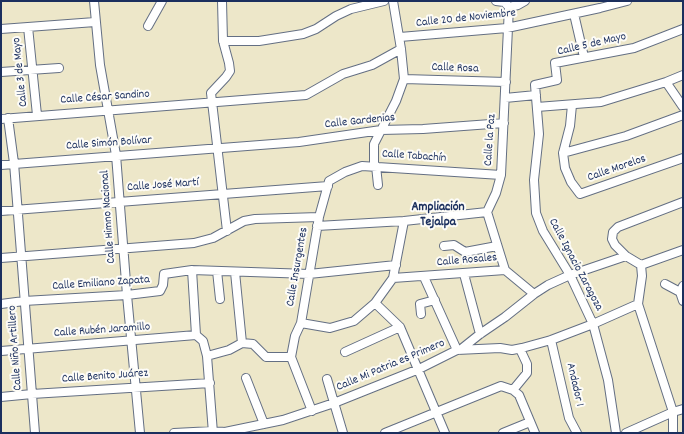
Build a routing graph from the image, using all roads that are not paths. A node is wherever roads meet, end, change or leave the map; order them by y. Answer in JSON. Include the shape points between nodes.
{"nodes":[{"id":1,"x":94,"y":1,"type":"edge"},
{"id":2,"x":162,"y":1,"type":"edge"},
{"id":3,"x":222,"y":1,"type":"edge"},
{"id":4,"x":384,"y":1,"type":"edge"},
{"id":5,"x":393,"y":1,"type":"edge"},
{"id":6,"x":496,"y":1,"type":"edge"},
{"id":7,"x":525,"y":1,"type":"edge"},
{"id":8,"x":624,"y":1,"type":"edge"},
{"id":9,"x":509,"y":7,"type":"junction"},
{"id":10,"x":574,"y":14,"type":"junction"},
{"id":11,"x":95,"y":22,"type":"junction"},
{"id":12,"x":148,"y":26,"type":"dead end"},
{"id":13,"x":28,"y":27,"type":"junction"},
{"id":14,"x":507,"y":28,"type":"junction"},
{"id":15,"x":1,"y":29,"type":"edge"},
{"id":16,"x":683,"y":29,"type":"edge"},
{"id":17,"x":400,"y":37,"type":"junction"},
{"id":18,"x":222,"y":41,"type":"junction"},
{"id":19,"x":402,"y":49,"type":"junction"},
{"id":20,"x":584,"y":57,"type":"junction"},
{"id":21,"x":59,"y":68,"type":"dead end"},
{"id":22,"x":33,"y":70,"type":"junction"},
{"id":23,"x":1,"y":72,"type":"edge"},
{"id":24,"x":683,"y":75,"type":"edge"},
{"id":25,"x":404,"y":79,"type":"junction"},
{"id":26,"x":506,"y":82,"type":"junction"},
{"id":27,"x":666,"y":82,"type":"junction"},
{"id":28,"x":536,"y":96,"type":"junction"},
{"id":29,"x":505,"y":98,"type":"junction"},
{"id":30,"x":212,"y":102,"type":"junction"},
{"id":31,"x":572,"y":105,"type":"junction"},
{"id":32,"x":537,"y":107,"type":"junction"},
{"id":33,"x":683,"y":107,"type":"edge"},
{"id":34,"x":108,"y":110,"type":"junction"},
{"id":35,"x":37,"y":115,"type":"junction"},
{"id":36,"x":683,"y":115,"type":"edge"},
{"id":37,"x":5,"y":118,"type":"edge"},
{"id":38,"x":504,"y":123,"type":"junction"},
{"id":39,"x":381,"y":130,"type":"junction"},
{"id":40,"x":218,"y":148,"type":"junction"},
{"id":41,"x":563,"y":153,"type":"junction"},
{"id":42,"x":116,"y":155,"type":"junction"},
{"id":43,"x":683,"y":158,"type":"edge"},
{"id":44,"x":14,"y":163,"type":"junction"},
{"id":45,"x":1,"y":165,"type":"edge"},
{"id":46,"x":375,"y":166,"type":"junction"},
{"id":47,"x":501,"y":175,"type":"junction"},
{"id":48,"x":328,"y":184,"type":"junction"},
{"id":49,"x":378,"y":185,"type":"dead end"},
{"id":50,"x":222,"y":194,"type":"junction"},
{"id":51,"x":120,"y":202,"type":"junction"},
{"id":52,"x":683,"y":202,"type":"edge"},
{"id":53,"x":17,"y":210,"type":"junction"},
{"id":54,"x":1,"y":211,"type":"edge"},
{"id":55,"x":487,"y":212,"type":"junction"},
{"id":56,"x":319,"y":217,"type":"junction"},
{"id":57,"x":404,"y":221,"type":"junction"},
{"id":58,"x":317,"y":226,"type":"junction"},
{"id":59,"x":227,"y":230,"type":"junction"},
{"id":60,"x":444,"y":246,"type":"dead end"},
{"id":61,"x":497,"y":246,"type":"junction"},
{"id":62,"x":123,"y":249,"type":"junction"},
{"id":63,"x":683,"y":250,"type":"edge"},
{"id":64,"x":21,"y":256,"type":"junction"},
{"id":65,"x":626,"y":256,"type":"junction"},
{"id":66,"x":1,"y":258,"type":"edge"},
{"id":67,"x":396,"y":265,"type":"junction"},
{"id":68,"x":641,"y":265,"type":"junction"},
{"id":69,"x":192,"y":270,"type":"junction"},
{"id":70,"x":505,"y":270,"type":"junction"},
{"id":71,"x":216,"y":271,"type":"junction"},
{"id":72,"x":234,"y":272,"type":"junction"},
{"id":73,"x":309,"y":274,"type":"junction"},
{"id":74,"x":464,"y":274,"type":"junction"},
{"id":75,"x":570,"y":275,"type":"junction"},
{"id":76,"x":424,"y":276,"type":"junction"},
{"id":77,"x":393,"y":278,"type":"junction"},
{"id":78,"x":665,"y":284,"type":"dead end"},
{"id":79,"x":682,"y":289,"type":"edge"},
{"id":80,"x":534,"y":294,"type":"junction"},
{"id":81,"x":127,"y":295,"type":"junction"},
{"id":82,"x":220,"y":299,"type":"dead end"},
{"id":83,"x":435,"y":300,"type":"junction"},
{"id":84,"x":24,"y":301,"type":"junction"},
{"id":85,"x":683,"y":301,"type":"edge"},
{"id":86,"x":375,"y":303,"type":"junction"},
{"id":87,"x":1,"y":304,"type":"edge"},
{"id":88,"x":638,"y":304,"type":"junction"},
{"id":89,"x":421,"y":314,"type":"dead end"},
{"id":90,"x":301,"y":323,"type":"junction"},
{"id":91,"x":593,"y":324,"type":"junction"},
{"id":92,"x":400,"y":327,"type":"junction"},
{"id":93,"x":480,"y":334,"type":"junction"},
{"id":94,"x":196,"y":335,"type":"junction"},
{"id":95,"x":551,"y":340,"type":"junction"},
{"id":96,"x":131,"y":342,"type":"junction"},
{"id":97,"x":242,"y":343,"type":"junction"},
{"id":98,"x":520,"y":348,"type":"junction"},
{"id":99,"x":28,"y":349,"type":"junction"},
{"id":100,"x":459,"y":350,"type":"junction"},
{"id":101,"x":1,"y":351,"type":"edge"},
{"id":102,"x":344,"y":352,"type":"dead end"},
{"id":103,"x":207,"y":356,"type":"junction"},
{"id":104,"x":291,"y":357,"type":"junction"},
{"id":105,"x":419,"y":368,"type":"junction"},
{"id":106,"x":246,"y":378,"type":"dead end"},
{"id":107,"x":327,"y":379,"type":"dead end"},
{"id":108,"x":210,"y":382,"type":"junction"},
{"id":109,"x":136,"y":388,"type":"junction"},
{"id":110,"x":513,"y":390,"type":"junction"},
{"id":111,"x":32,"y":394,"type":"junction"},
{"id":112,"x":1,"y":397,"type":"edge"},
{"id":113,"x":334,"y":403,"type":"junction"},
{"id":114,"x":683,"y":409,"type":"edge"},
{"id":115,"x":312,"y":411,"type":"junction"},
{"id":116,"x":673,"y":412,"type":"junction"},
{"id":117,"x":435,"y":413,"type":"junction"},
{"id":118,"x":530,"y":422,"type":"junction"},
{"id":119,"x":264,"y":424,"type":"junction"},
{"id":120,"x":213,"y":432,"type":"edge"},
{"id":121,"x":35,"y":433,"type":"edge"},
{"id":122,"x":140,"y":433,"type":"edge"},
{"id":123,"x":174,"y":433,"type":"edge"},
{"id":124,"x":343,"y":433,"type":"edge"},
{"id":125,"x":386,"y":433,"type":"edge"},
{"id":126,"x":445,"y":433,"type":"edge"},
{"id":127,"x":503,"y":433,"type":"edge"},
{"id":128,"x":535,"y":433,"type":"edge"},
{"id":129,"x":577,"y":433,"type":"edge"},
{"id":130,"x":616,"y":433,"type":"edge"},
{"id":131,"x":626,"y":433,"type":"edge"},
{"id":132,"x":673,"y":433,"type":"edge"}],
"edges":[{"from":1,"to":11,"type":"street","name":"Calle Himno Nacional"},
{"from":2,"to":12,"type":"street"},
{"from":3,"to":18,"type":"street"},
{"from":4,"to":18,"type":"street","via":[[351,9],[303,34],[259,41]]},
{"from":5,"to":17,"type":"street"},
{"from":6,"to":9,"type":"street","via":[[504,2]]},
{"from":7,"to":9,"type":"street"},
{"from":8,"to":10,"type":"street","name":"Calle 20 de Noviembre"},
{"from":9,"to":14,"type":"street","name":"Calle la Paz"},
{"from":10,"to":14,"type":"street","name":"Calle 20 de Noviembre"},
{"from":10,"to":20,"type":"street"},
{"from":11,"to":13,"type":"street"},
{"from":11,"to":34,"type":"street","name":"Calle Himno Nacional"},
{"from":13,"to":15,"type":"street"},
{"from":13,"to":22,"type":"street","name":"Calle 3 de Mayo"},
{"from":14,"to":17,"type":"street","name":"Calle 20 de Noviembre"},
{"from":14,"to":26,"type":"street","name":"Calle la Paz"},
{"from":16,"to":20,"type":"street","name":"Calle 5 de Mayo","via":[[636,47]]},
{"from":17,"to":19,"type":"street"},
{"from":18,"to":30,"type":"street","via":[[230,63],[230,71],[211,93]]},
{"from":19,"to":25,"type":"street"},
{"from":19,"to":30,"type":"street","via":[[372,65],[344,74],[306,95]]},
{"from":20,"to":28,"type":"street","name":"Calle 5 de Mayo","via":[[555,63],[557,80],[535,85]]},
{"from":21,"to":22,"type":"street"},
{"from":22,"to":23,"type":"street"},
{"from":22,"to":35,"type":"street","name":"Calle 3 de Mayo"},
{"from":24,"to":27,"type":"street"},
{"from":25,"to":26,"type":"street","name":"Calle Rosa"},
{"from":25,"to":39,"type":"street"},
{"from":26,"to":29,"type":"street","name":"Calle la Paz"},
{"from":27,"to":31,"type":"street","via":[[601,102]]},
{"from":27,"to":33,"type":"street"},
{"from":28,"to":29,"type":"street"},
{"from":28,"to":32,"type":"street"},
{"from":29,"to":38,"type":"street","name":"Calle la Paz"},
{"from":30,"to":34,"type":"street","name":"Calle César Sandino"},
{"from":30,"to":40,"type":"street"},
{"from":31,"to":32,"type":"street"},
{"from":31,"to":41,"type":"street","name":"Calle Morelos"},
{"from":32,"to":75,"type":"street","name":"Calle Ignacio Zaragoza","via":[[539,134],[534,180],[537,219]]},
{"from":34,"to":35,"type":"street","name":"Calle César Sandino"},
{"from":34,"to":42,"type":"street","name":"Calle Himno Nacional"},
{"from":35,"to":37,"type":"street","name":"Calle César Sandino"},
{"from":36,"to":41,"type":"street"},
{"from":37,"to":44,"type":"street","name":"Calle Niño Artillero"},
{"from":38,"to":39,"type":"street","name":"Calle Gardenias"},
{"from":38,"to":47,"type":"street","name":"Calle la Paz"},
{"from":39,"to":40,"type":"street","name":"Calle Gardenias","via":[[299,142]]},
{"from":39,"to":46,"type":"street","via":[[374,144]]},
{"from":40,"to":42,"type":"street","name":"Calle Simón Bolívar"},
{"from":40,"to":50,"type":"street"},
{"from":41,"to":43,"type":"street","name":"Calle Morelos","via":[[565,168],[580,194]]},
{"from":42,"to":44,"type":"street","name":"Calle Simón Bolívar"},
{"from":42,"to":51,"type":"street","name":"Calle Himno Nacional"},
{"from":44,"to":45,"type":"street","name":"Calle Simón Bolívar"},
{"from":44,"to":53,"type":"street","name":"Calle Niño Artillero"},
{"from":46,"to":47,"type":"street","name":"Calle Tabachín"},
{"from":46,"to":48,"type":"street","name":"Calle Tabachín","via":[[362,166],[345,172]]},
{"from":46,"to":49,"type":"street"},
{"from":47,"to":55,"type":"street","name":"Calle la Paz"},
{"from":48,"to":50,"type":"street","name":"Calle José Martí"},
{"from":48,"to":56,"type":"street","name":"Calle Insurgentes"},
{"from":50,"to":51,"type":"street","name":"Calle José Martí"},
{"from":50,"to":59,"type":"street"},
{"from":51,"to":53,"type":"street","name":"Calle José Martí"},
{"from":51,"to":62,"type":"street","name":"Calle Himno Nacional"},
{"from":52,"to":65,"type":"street","via":[[618,227],[613,232],[612,239]]},
{"from":53,"to":54,"type":"street","name":"Calle José Martí"},
{"from":53,"to":64,"type":"street","name":"Calle Niño Artillero"},
{"from":55,"to":57,"type":"street"},
{"from":55,"to":61,"type":"street"},
{"from":56,"to":58,"type":"street","name":"Calle Insurgentes"},
{"from":56,"to":59,"type":"street","via":[[255,219],[236,224]]},
{"from":57,"to":58,"type":"street"},
{"from":57,"to":67,"type":"street"},
{"from":58,"to":73,"type":"street","name":"Calle Insurgentes"},
{"from":59,"to":62,"type":"street","via":[[213,238],[194,243]]},
{"from":60,"to":61,"type":"street","via":[[454,245],[465,252]]},
{"from":61,"to":70,"type":"street"},
{"from":62,"to":64,"type":"street"},
{"from":62,"to":81,"type":"street","name":"Calle Himno Nacional"},
{"from":63,"to":68,"type":"street"},
{"from":64,"to":66,"type":"street"},
{"from":64,"to":84,"type":"street","name":"Calle Niño Artillero"},
{"from":65,"to":68,"type":"street"},
{"from":65,"to":75,"type":"street"},
{"from":67,"to":73,"type":"street","name":"Calle Emiliano Zapata"},
{"from":67,"to":77,"type":"street"},
{"from":68,"to":88,"type":"street"},
{"from":69,"to":71,"type":"street","name":"Calle Emiliano Zapata"},
{"from":69,"to":81,"type":"street","name":"Calle Emiliano Zapata","via":[[164,274],[160,291]]},
{"from":69,"to":94,"type":"street"},
{"from":70,"to":74,"type":"street","name":"Calle Rosales"},
{"from":70,"to":80,"type":"street","name":"Calle Rosales"},
{"from":71,"to":72,"type":"street","name":"Calle Emiliano Zapata"},
{"from":71,"to":82,"type":"street"},
{"from":72,"to":73,"type":"street","name":"Calle Emiliano Zapata"},
{"from":72,"to":97,"type":"street"},
{"from":73,"to":90,"type":"street","name":"Calle Insurgentes"},
{"from":74,"to":76,"type":"street","name":"Calle Rosales"},
{"from":74,"to":93,"type":"street"},
{"from":75,"to":80,"type":"street"},
{"from":75,"to":91,"type":"street","name":"Calle Ignacio Zaragoza"},
{"from":76,"to":77,"type":"street","name":"Calle Rosales"},
{"from":76,"to":83,"type":"street"},
{"from":77,"to":86,"type":"street"},
{"from":78,"to":79,"type":"street"},
{"from":79,"to":85,"type":"street"},
{"from":80,"to":93,"type":"street"},
{"from":81,"to":84,"type":"street","name":"Calle Emiliano Zapata"},
{"from":81,"to":96,"type":"street","name":"Calle Himno Nacional"},
{"from":83,"to":89,"type":"street","via":[[420,304]]},
{"from":83,"to":100,"type":"street"},
{"from":84,"to":87,"type":"street","name":"Calle Emiliano Zapata"},
{"from":84,"to":99,"type":"street","name":"Calle Niño Artillero"},
{"from":86,"to":90,"type":"street","via":[[354,321],[330,328]]},
{"from":86,"to":92,"type":"street"},
{"from":88,"to":91,"type":"street"},
{"from":88,"to":116,"type":"street"},
{"from":90,"to":104,"type":"street","name":"Calle Insurgentes","via":[[295,336]]},
{"from":91,"to":95,"type":"street"},
{"from":91,"to":130,"type":"street","name":"Calle Ignacio Zaragoza","via":[[608,380]]},
{"from":92,"to":102,"type":"street"},
{"from":92,"to":105,"type":"street"},
{"from":93,"to":100,"type":"street"},
{"from":94,"to":96,"type":"street","name":"Calle Rubén Jaramillo"},
{"from":94,"to":103,"type":"street","via":[[203,341]]},
{"from":95,"to":98,"type":"street"},
{"from":95,"to":129,"type":"street","name":"Andador 1","via":[[569,418]]},
{"from":96,"to":99,"type":"street","name":"Calle Rubén Jaramillo"},
{"from":96,"to":109,"type":"street","name":"Calle Himno Nacional"},
{"from":97,"to":103,"type":"street","via":[[229,350]]},
{"from":97,"to":104,"type":"street","via":[[253,344],[266,357]]},
{"from":98,"to":100,"type":"street"},
{"from":98,"to":110,"type":"street","via":[[527,364],[527,374]]},
{"from":99,"to":101,"type":"street","name":"Calle Rubén Jaramillo"},
{"from":99,"to":111,"type":"street","name":"Calle Niño Artillero"},
{"from":100,"to":105,"type":"street","name":"Calle Mi Patria es Primero"},
{"from":103,"to":108,"type":"street"},
{"from":104,"to":115,"type":"street"},
{"from":105,"to":113,"type":"street","name":"Calle Mi Patria es Primero"},
{"from":105,"to":117,"type":"street"},
{"from":106,"to":119,"type":"street"},
{"from":107,"to":113,"type":"street"},
{"from":108,"to":109,"type":"street","name":"Calle Benito Juárez"},
{"from":108,"to":120,"type":"street"},
{"from":109,"to":111,"type":"street","name":"Calle Benito Juárez"},
{"from":109,"to":122,"type":"street","name":"Calle Himno Nacional"},
{"from":110,"to":117,"type":"street","via":[[501,386]]},
{"from":110,"to":118,"type":"street","via":[[519,395]]},
{"from":111,"to":112,"type":"street","name":"Calle Benito Juárez"},
{"from":111,"to":121,"type":"street","name":"Calle Niño Artillero"},
{"from":113,"to":115,"type":"street","name":"Calle Mi Patria es Primero"},
{"from":113,"to":124,"type":"street"},
{"from":114,"to":116,"type":"street"},
{"from":115,"to":119,"type":"street","name":"Calle Mi Patria es Primero"},
{"from":116,"to":131,"type":"street"},
{"from":116,"to":132,"type":"street"},
{"from":117,"to":125,"type":"street"},
{"from":117,"to":126,"type":"street"},
{"from":118,"to":127,"type":"street"},
{"from":118,"to":128,"type":"street"},
{"from":119,"to":120,"type":"street","name":"Calle Mi Patria es Primero"},
{"from":120,"to":123,"type":"street","name":"Calle Mi Patria es Primero"}]}
